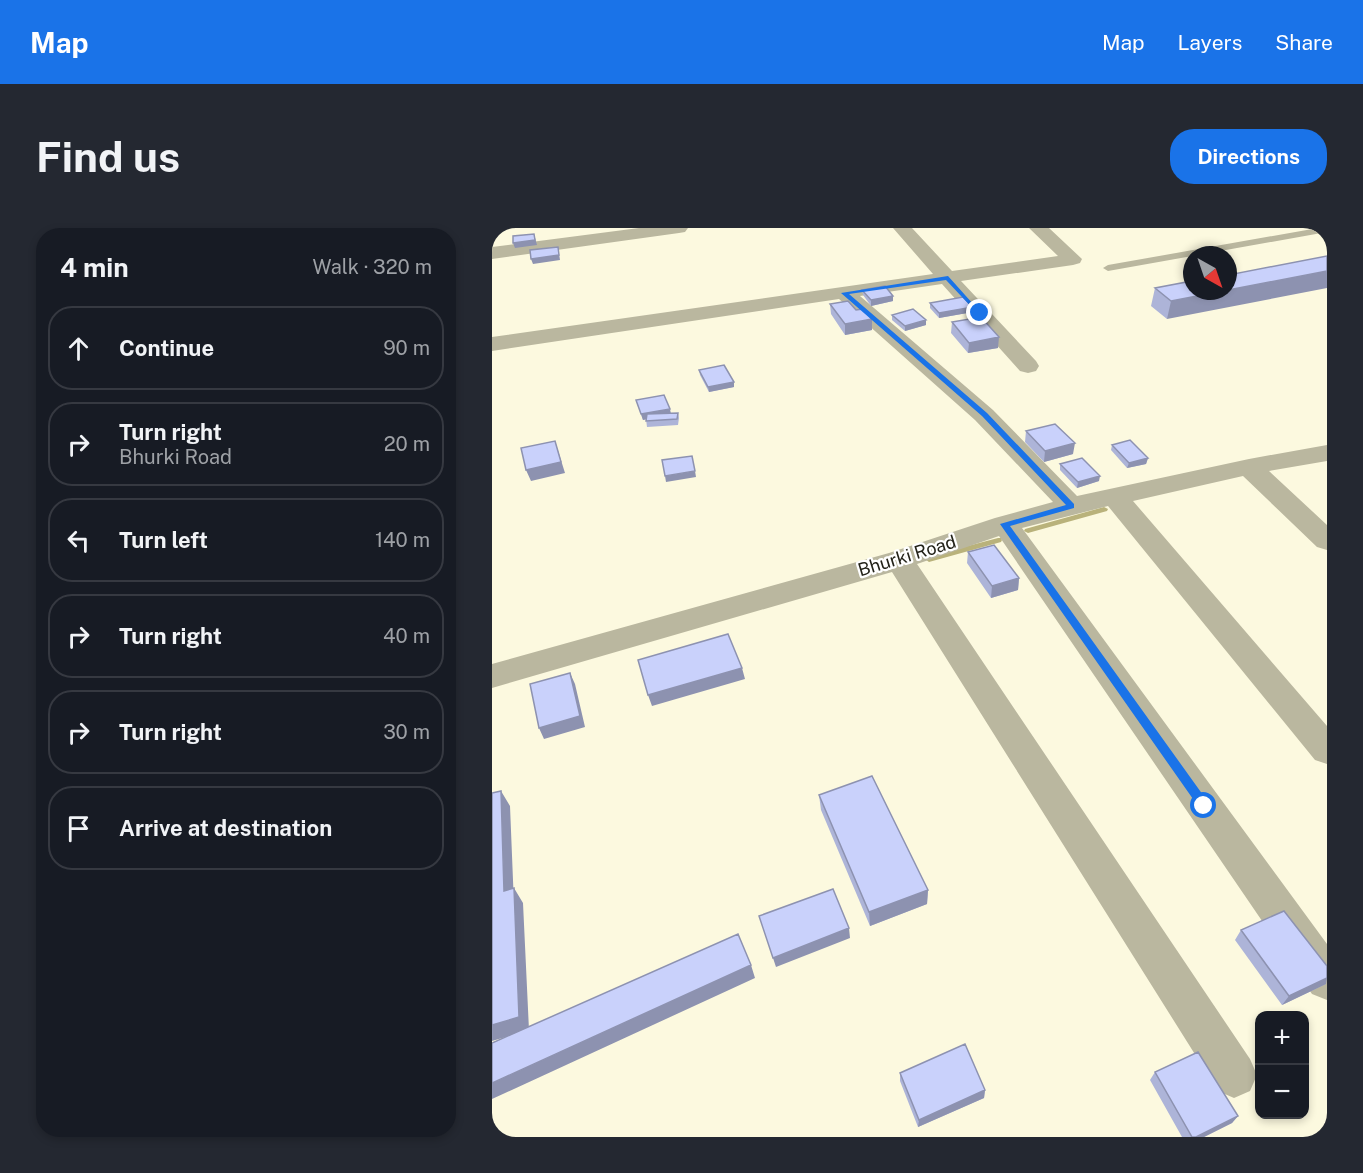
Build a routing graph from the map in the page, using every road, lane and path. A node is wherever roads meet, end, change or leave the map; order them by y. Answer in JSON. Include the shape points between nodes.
{"nodes":[{"id":1,"x":679,"y":228,"type":"edge"},
{"id":2,"x":902,"y":228,"type":"edge"},
{"id":3,"x":1038,"y":228,"type":"edge"},
{"id":4,"x":1327,"y":230,"type":"edge"},
{"id":5,"x":492,"y":254,"type":"edge"},
{"id":6,"x":1108,"y":268,"type":"dead end"},
{"id":7,"x":948,"y":278,"type":"junction"},
{"id":8,"x":844,"y":293,"type":"junction"},
{"id":9,"x":492,"y":344,"type":"edge"},
{"id":10,"x":1028,"y":366,"type":"dead end"},
{"id":11,"x":1327,"y":453,"type":"edge"},
{"id":12,"x":1249,"y":467,"type":"junction"},
{"id":13,"x":1115,"y":497,"type":"junction"},
{"id":14,"x":1071,"y":506,"type":"junction"},
{"id":15,"x":1005,"y":524,"type":"junction"},
{"id":16,"x":1327,"y":541,"type":"edge"},
{"id":17,"x":899,"y":560,"type":"junction"},
{"id":18,"x":492,"y":676,"type":"edge"},
{"id":19,"x":1327,"y":750,"type":"edge"},
{"id":20,"x":1322,"y":961,"type":"edge"},
{"id":21,"x":1234,"y":1075,"type":"dead end"}],
"edges":[{"from":1,"to":5,"type":"street"},
{"from":2,"to":7,"type":"street"},
{"from":3,"to":7,"type":"street","via":[[1073,259]]},
{"from":4,"to":6,"type":"lane"},
{"from":7,"to":8,"type":"street"},
{"from":7,"to":10,"type":"street"},
{"from":8,"to":9,"type":"street"},
{"from":8,"to":14,"type":"street","via":[[984,415]]},
{"from":11,"to":12,"type":"street","name":"Bhurki Road"},
{"from":12,"to":13,"type":"street","name":"Bhurki Road"},
{"from":12,"to":16,"type":"street"},
{"from":13,"to":14,"type":"street","name":"Bhurki Road"},
{"from":13,"to":19,"type":"street"},
{"from":14,"to":15,"type":"street","name":"Bhurki Road"},
{"from":15,"to":17,"type":"street","name":"Bhurki Road"},
{"from":15,"to":20,"type":"street"},
{"from":17,"to":18,"type":"street","name":"Bhurki Road"},
{"from":17,"to":21,"type":"street"}]}
